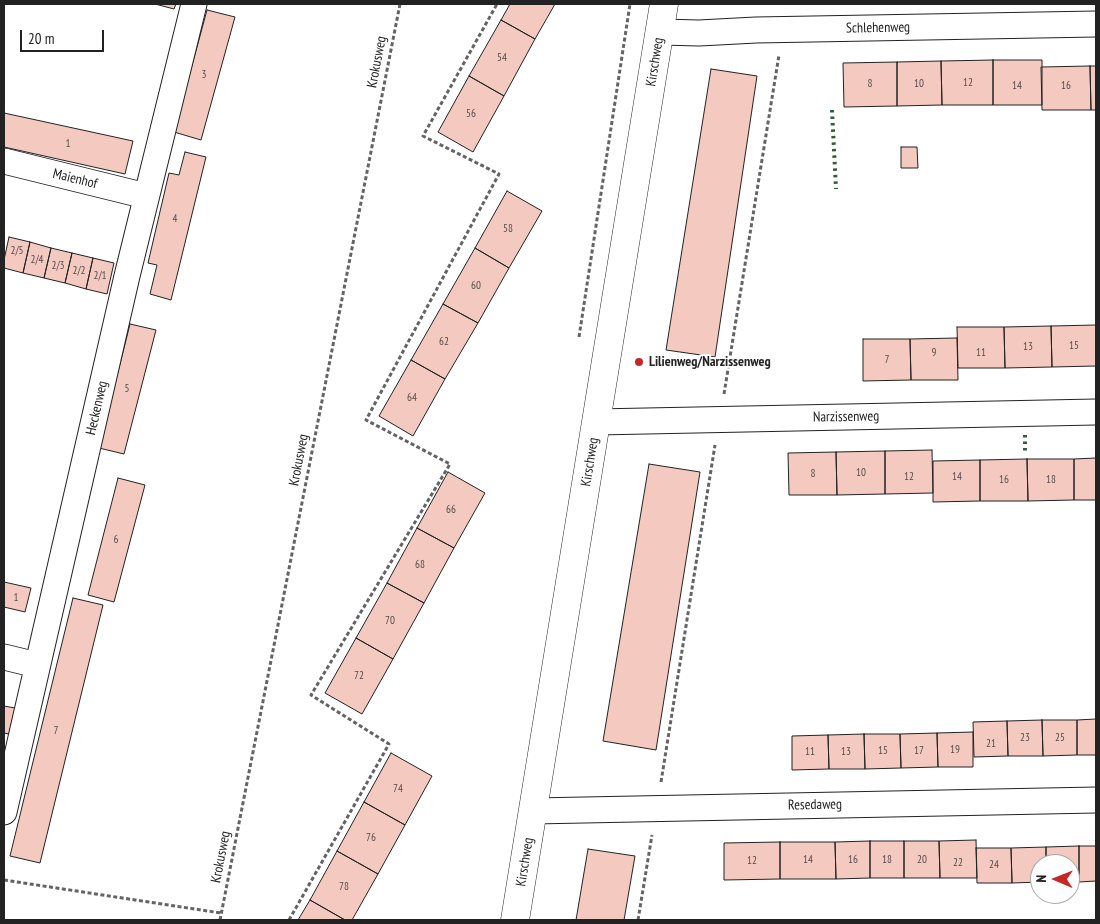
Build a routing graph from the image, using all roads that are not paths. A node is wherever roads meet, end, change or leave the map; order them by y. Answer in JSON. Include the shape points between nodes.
{"nodes":[{"id":1,"x":194,"y":4,"type":"edge"},
{"id":2,"x":664,"y":4,"type":"edge"},
{"id":3,"x":1096,"y":24,"type":"edge"},
{"id":4,"x":660,"y":32,"type":"junction"},
{"id":5,"x":4,"y":161,"type":"edge"},
{"id":6,"x":146,"y":196,"type":"junction"},
{"id":7,"x":1096,"y":412,"type":"edge"},
{"id":8,"x":596,"y":422,"type":"junction"},
{"id":9,"x":4,"y":657,"type":"edge"},
{"id":10,"x":38,"y":665,"type":"junction"},
{"id":11,"x":1096,"y":800,"type":"edge"},
{"id":12,"x":533,"y":811,"type":"junction"},
{"id":13,"x":4,"y":812,"type":"edge"},
{"id":14,"x":515,"y":920,"type":"edge"}],
"edges":[{"from":1,"to":6,"type":"street","name":"Heckenweg"},
{"from":2,"to":4,"type":"main road","name":"Kirschweg"},
{"from":3,"to":4,"type":"street","name":"Schlehenweg"},
{"from":4,"to":8,"type":"main road","name":"Kirschweg"},
{"from":5,"to":6,"type":"street","name":"Maienhof"},
{"from":6,"to":10,"type":"street","name":"Heckenweg"},
{"from":7,"to":8,"type":"street","name":"Narzissenweg"},
{"from":8,"to":12,"type":"main road","name":"Kirschweg"},
{"from":9,"to":10,"type":"street"},
{"from":10,"to":13,"type":"street","name":"Heckenweg"},
{"from":11,"to":12,"type":"street","name":"Resedaweg"},
{"from":12,"to":14,"type":"main road","name":"Kirschweg"}]}
